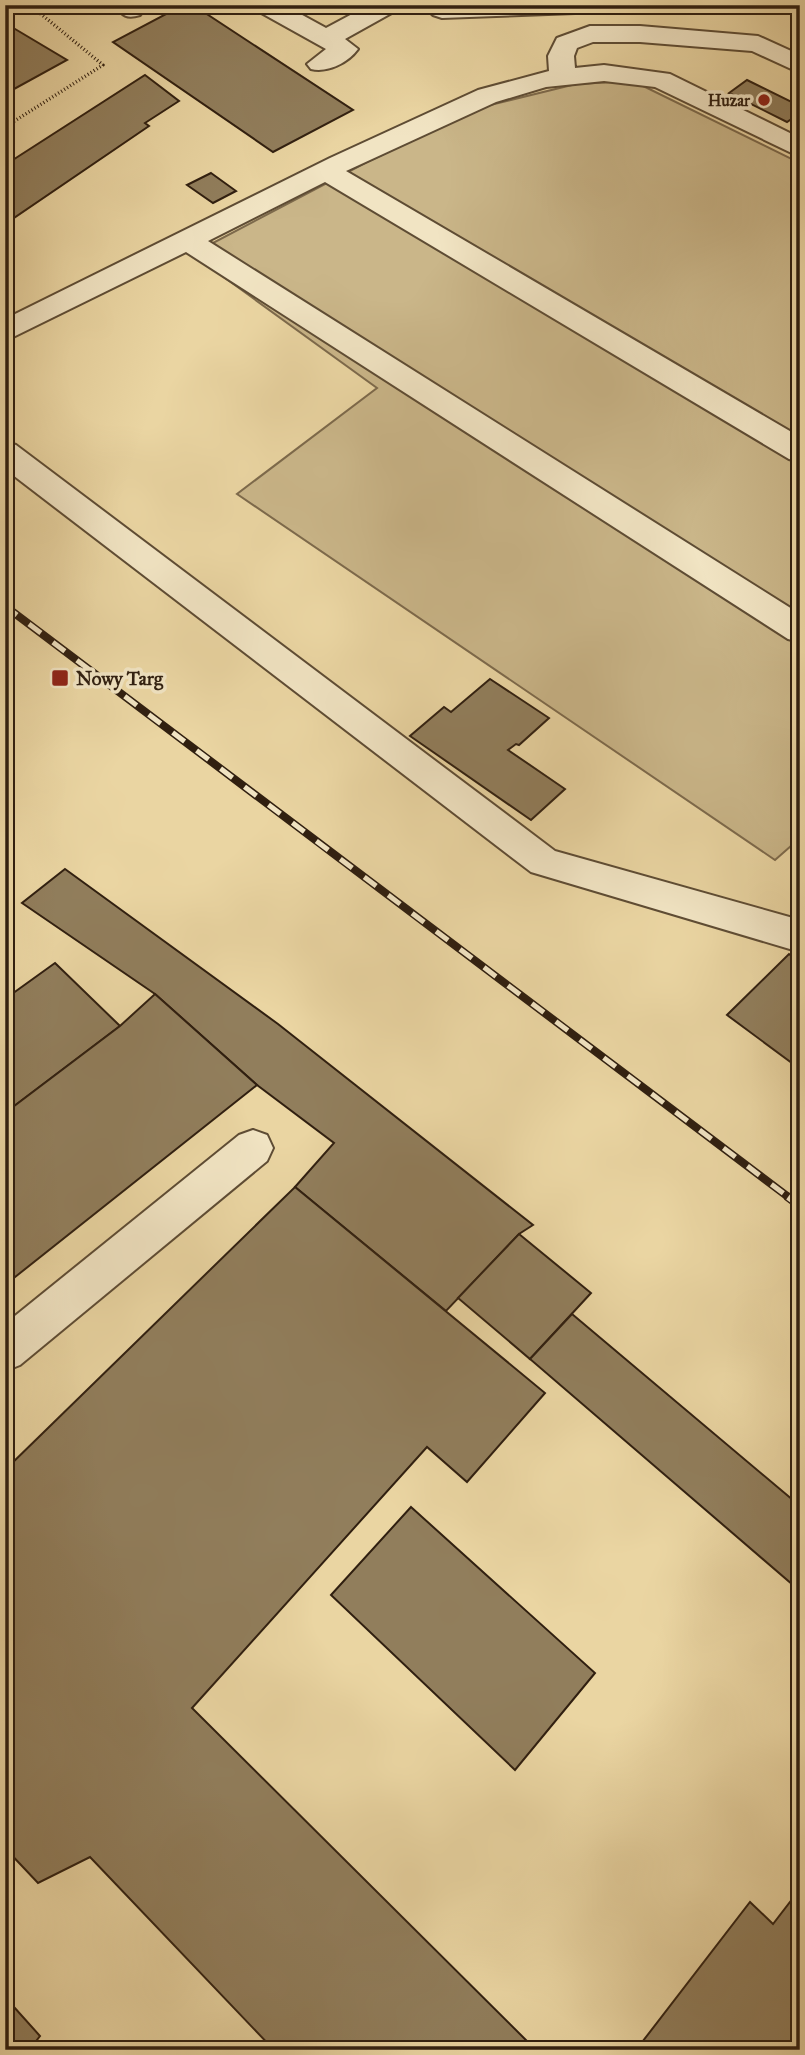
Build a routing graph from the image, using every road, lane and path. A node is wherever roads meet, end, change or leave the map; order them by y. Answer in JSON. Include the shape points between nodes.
{"nodes":[{"id":1,"x":30,"y":5,"type":"edge"},
{"id":2,"x":265,"y":5,"type":"edge"},
{"id":3,"x":388,"y":5,"type":"edge"},
{"id":4,"x":434,"y":5,"type":"edge"},
{"id":5,"x":575,"y":5,"type":"edge"},
{"id":6,"x":326,"y":39,"type":"junction"},
{"id":7,"x":320,"y":64,"type":"dead end"},
{"id":8,"x":800,"y":65,"type":"edge"},
{"id":9,"x":563,"y":77,"type":"junction"},
{"id":10,"x":5,"y":127,"type":"edge"},
{"id":11,"x":799,"y":148,"type":"edge"},
{"id":12,"x":326,"y":171,"type":"junction"},
{"id":13,"x":189,"y":241,"type":"junction"},
{"id":14,"x":10,"y":329,"type":"edge"},
{"id":15,"x":800,"y":451,"type":"edge"},
{"id":16,"x":5,"y":453,"type":"edge"},
{"id":17,"x":800,"y":630,"type":"edge"},
{"id":18,"x":800,"y":937,"type":"edge"},
{"id":19,"x":253,"y":1147,"type":"dead end"},
{"id":20,"x":5,"y":1351,"type":"edge"}],
"edges":[{"from":1,"to":10,"type":"path","via":[[103,65]]},
{"from":2,"to":6,"type":"lane"},
{"from":3,"to":6,"type":"lane"},
{"from":4,"to":5,"type":"lane","via":[[442,10]]},
{"from":6,"to":7,"type":"lane","via":[[345,50]]},
{"from":8,"to":9,"type":"lane","via":[[758,44],[590,34],[566,43],[561,56]]},
{"from":9,"to":11,"type":"lane","via":[[604,73],[661,80]]},
{"from":9,"to":12,"type":"lane","via":[[487,96]]},
{"from":12,"to":13,"type":"lane"},
{"from":12,"to":15,"type":"lane"},
{"from":13,"to":14,"type":"lane"},
{"from":13,"to":17,"type":"lane"},
{"from":16,"to":18,"type":"lane","via":[[544,862]]},
{"from":19,"to":20,"type":"lane"}]}
